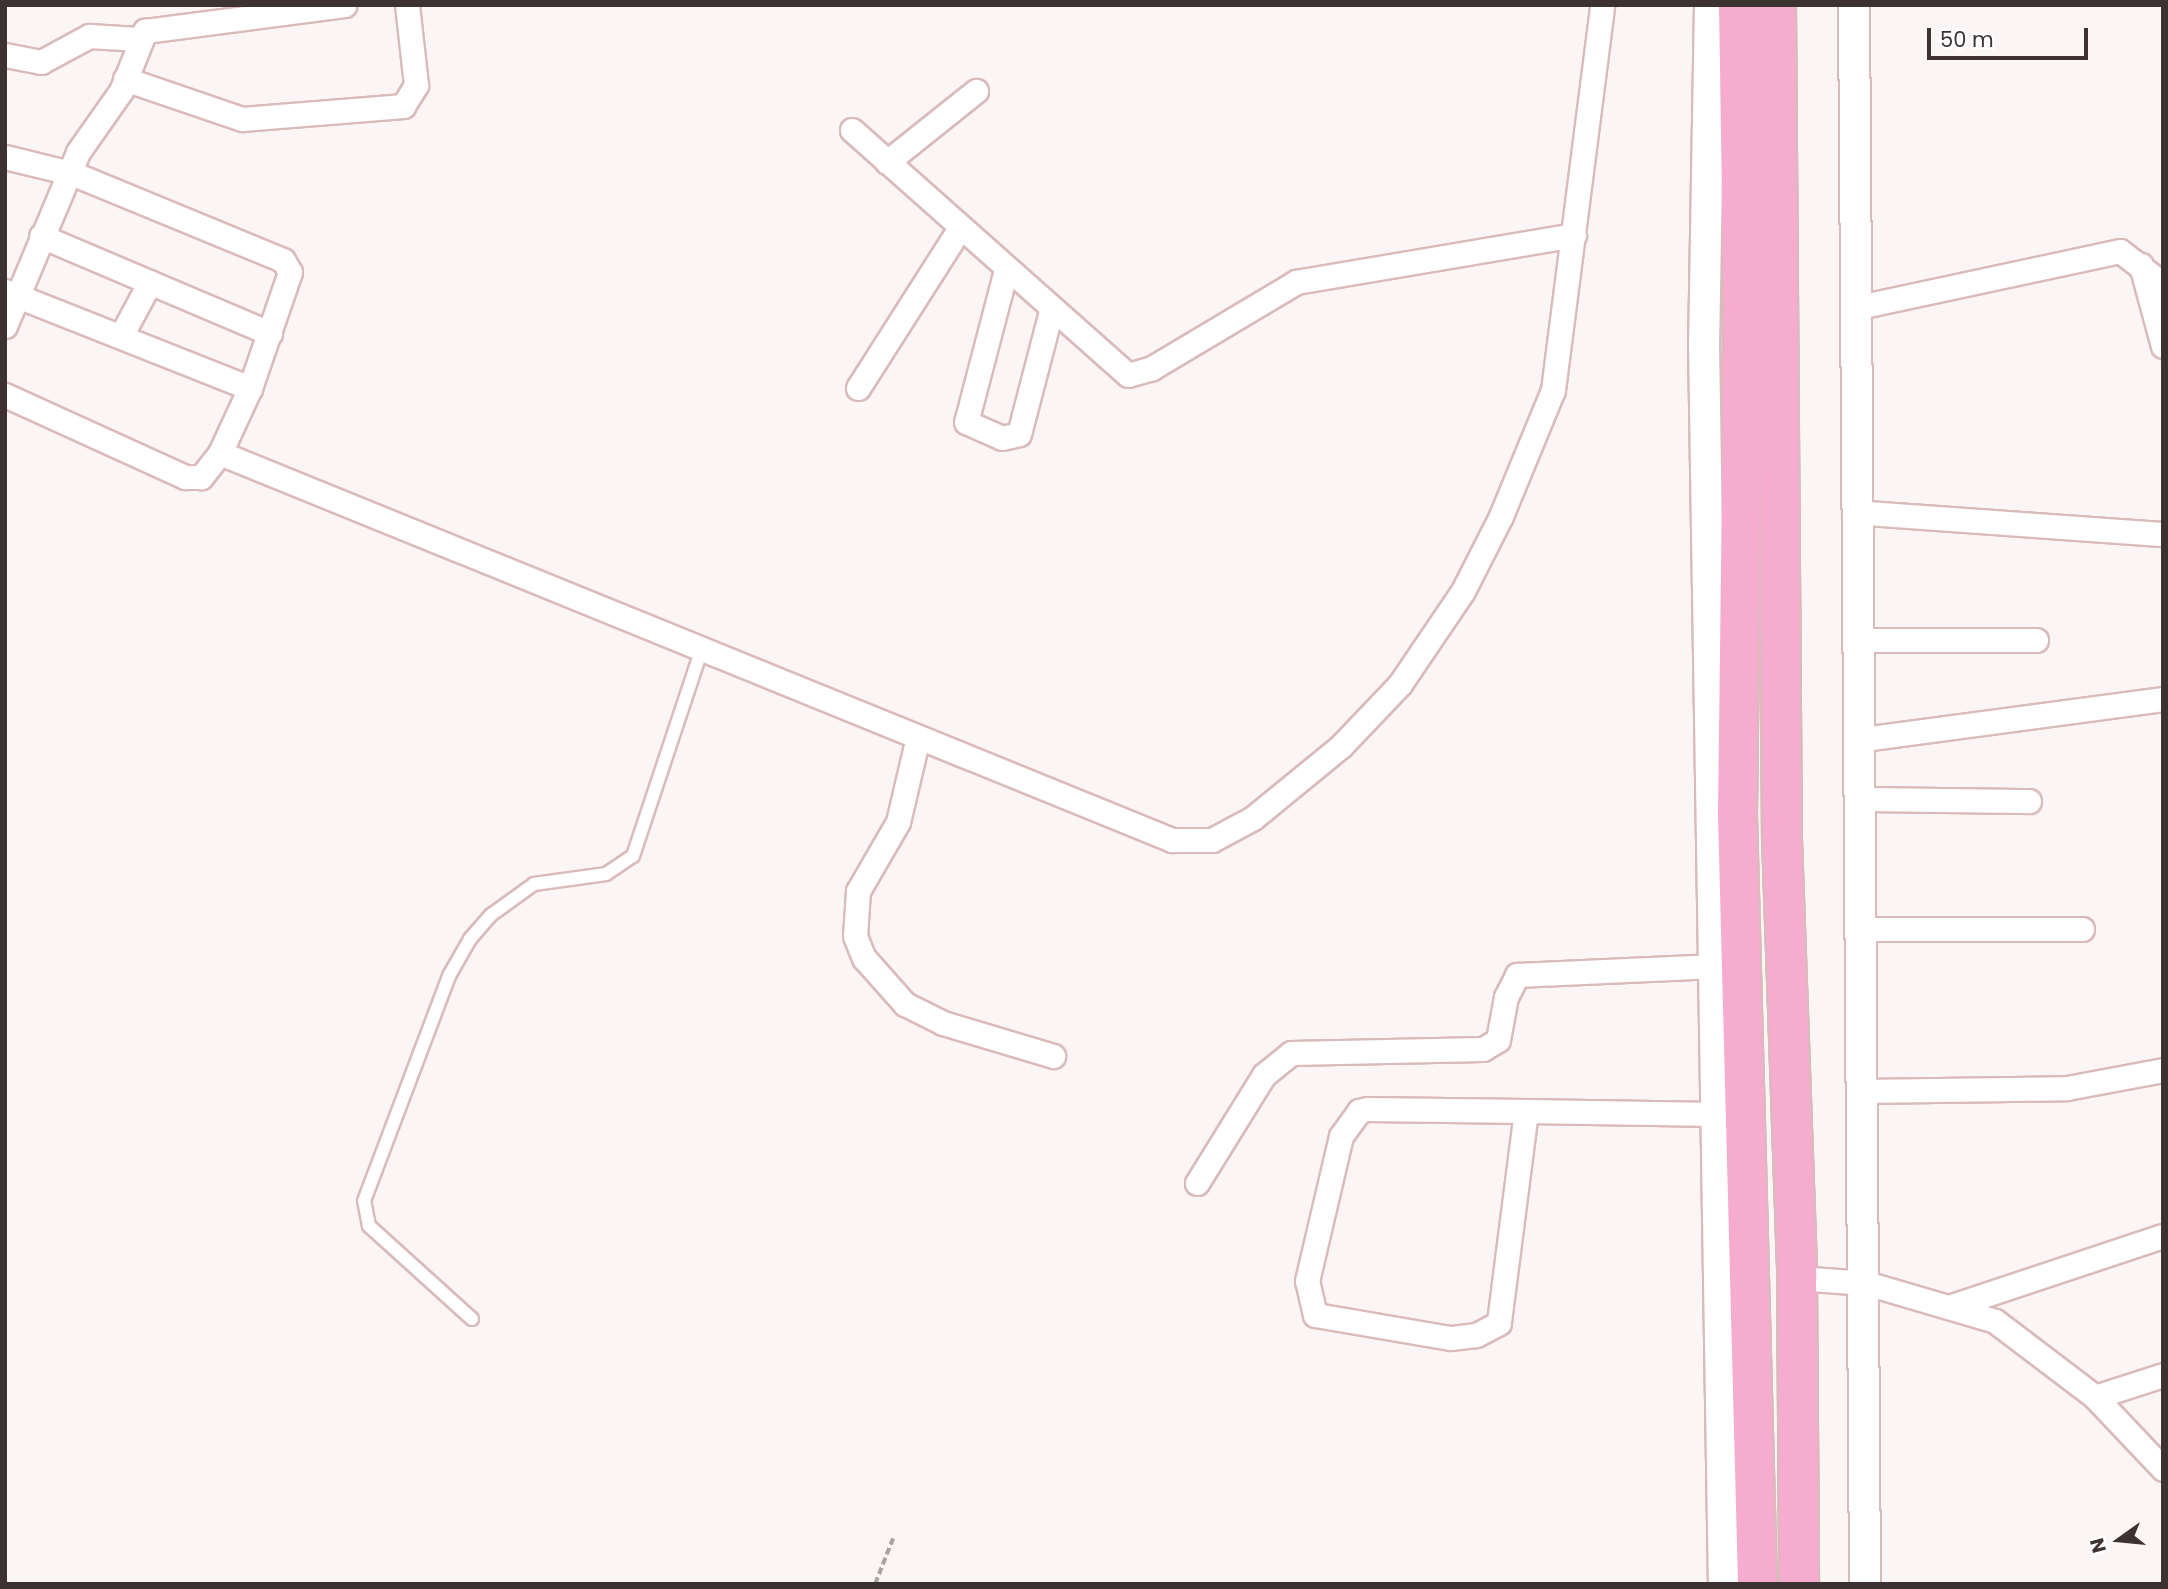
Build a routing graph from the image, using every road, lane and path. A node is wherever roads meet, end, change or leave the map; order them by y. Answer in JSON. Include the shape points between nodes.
{"nodes":[{"id":1,"x":344,"y":5,"type":"edge"},
{"id":2,"x":407,"y":5,"type":"edge"},
{"id":3,"x":1602,"y":5,"type":"edge"},
{"id":4,"x":1710,"y":5,"type":"edge"},
{"id":5,"x":1738,"y":5,"type":"edge"},
{"id":6,"x":1776,"y":5,"type":"edge"},
{"id":7,"x":1854,"y":5,"type":"edge"},
{"id":8,"x":139,"y":39,"type":"junction"},
{"id":9,"x":5,"y":55,"type":"edge"},
{"id":10,"x":123,"y":85,"type":"junction"},
{"id":11,"x":976,"y":91,"type":"dead end"},
{"id":12,"x":852,"y":130,"type":"dead end"},
{"id":13,"x":5,"y":157,"type":"edge"},
{"id":14,"x":887,"y":162,"type":"junction"},
{"id":15,"x":70,"y":174,"type":"junction"},
{"id":16,"x":960,"y":228,"type":"junction"},
{"id":17,"x":1574,"y":235,"type":"junction"},
{"id":18,"x":41,"y":236,"type":"junction"},
{"id":19,"x":2140,"y":261,"type":"junction"},
{"id":20,"x":1006,"y":270,"type":"junction"},
{"id":21,"x":150,"y":282,"type":"junction"},
{"id":22,"x":2163,"y":284,"type":"edge"},
{"id":23,"x":10,"y":292,"type":"edge"},
{"id":24,"x":1854,"y":308,"type":"junction"},
{"id":25,"x":1051,"y":311,"type":"junction"},
{"id":26,"x":5,"y":326,"type":"edge"},
{"id":27,"x":270,"y":333,"type":"junction"},
{"id":28,"x":121,"y":336,"type":"junction"},
{"id":29,"x":2163,"y":346,"type":"edge"},
{"id":30,"x":250,"y":388,"type":"junction"},
{"id":31,"x":858,"y":388,"type":"dead end"},
{"id":32,"x":5,"y":395,"type":"edge"},
{"id":33,"x":220,"y":453,"type":"junction"},
{"id":34,"x":1854,"y":512,"type":"junction"},
{"id":35,"x":2163,"y":534,"type":"edge"},
{"id":36,"x":1854,"y":640,"type":"junction"},
{"id":37,"x":2036,"y":640,"type":"dead end"},
{"id":38,"x":702,"y":649,"type":"junction"},
{"id":39,"x":2163,"y":698,"type":"edge"},
{"id":40,"x":918,"y":737,"type":"junction"},
{"id":41,"x":1856,"y":740,"type":"junction"},
{"id":42,"x":1857,"y":799,"type":"junction"},
{"id":43,"x":2029,"y":801,"type":"dead end"},
{"id":44,"x":1859,"y":929,"type":"junction"},
{"id":45,"x":2082,"y":929,"type":"dead end"},
{"id":46,"x":1716,"y":966,"type":"junction"},
{"id":47,"x":1054,"y":1056,"type":"dead end"},
{"id":48,"x":2163,"y":1070,"type":"edge"},
{"id":49,"x":1862,"y":1091,"type":"junction"},
{"id":50,"x":1526,"y":1111,"type":"junction"},
{"id":51,"x":1716,"y":1114,"type":"junction"},
{"id":52,"x":1196,"y":1183,"type":"dead end"},
{"id":53,"x":2163,"y":1236,"type":"edge"},
{"id":54,"x":1797,"y":1278,"type":"junction"},
{"id":55,"x":1866,"y":1283,"type":"junction"},
{"id":56,"x":1949,"y":1307,"type":"junction"},
{"id":57,"x":472,"y":1319,"type":"dead end"},
{"id":58,"x":2163,"y":1375,"type":"edge"},
{"id":59,"x":2095,"y":1396,"type":"junction"},
{"id":60,"x":2163,"y":1469,"type":"edge"},
{"id":61,"x":893,"y":1538,"type":"dead end"},
{"id":62,"x":875,"y":1584,"type":"edge"},
{"id":63,"x":1724,"y":1584,"type":"edge"},
{"id":64,"x":1757,"y":1584,"type":"edge"},
{"id":65,"x":1799,"y":1584,"type":"edge"},
{"id":66,"x":1865,"y":1584,"type":"edge"}],
"edges":[{"from":1,"to":8,"type":"street","via":[[163,24]]},
{"from":2,"to":10,"type":"street","via":[[415,85],[403,106],[243,119]]},
{"from":3,"to":17,"type":"street"},
{"from":4,"to":46,"type":"street","via":[[1704,344]]},
{"from":5,"to":64,"type":"highway","via":[[1743,325],[1737,814]]},
{"from":6,"to":54,"type":"highway","via":[[1782,839]]},
{"from":7,"to":24,"type":"street"},
{"from":8,"to":9,"type":"street","via":[[89,36],[41,62]]},
{"from":8,"to":10,"type":"street"},
{"from":10,"to":15,"type":"street","via":[[90,130]]},
{"from":11,"to":14,"type":"street"},
{"from":12,"to":14,"type":"street"},
{"from":13,"to":15,"type":"street"},
{"from":14,"to":16,"type":"street"},
{"from":15,"to":18,"type":"street"},
{"from":15,"to":27,"type":"street","via":[[283,260],[289,277]]},
{"from":16,"to":20,"type":"street"},
{"from":16,"to":31,"type":"street"},
{"from":17,"to":25,"type":"street","via":[[1296,282],[1139,374],[1119,372]]},
{"from":17,"to":40,"type":"street","via":[[1553,390],[1463,592],[1401,684],[1341,746],[1253,818],[1223,836],[1198,843],[1172,840]]},
{"from":18,"to":21,"type":"street"},
{"from":18,"to":23,"type":"street"},
{"from":19,"to":22,"type":"street"},
{"from":19,"to":24,"type":"street","via":[[2126,251],[2110,252]]},
{"from":19,"to":29,"type":"street"},
{"from":20,"to":25,"type":"street"},
{"from":20,"to":25,"type":"street","via":[[966,422],[1002,438],[1019,434]]},
{"from":21,"to":27,"type":"street"},
{"from":21,"to":28,"type":"street"},
{"from":23,"to":26,"type":"street"},
{"from":23,"to":28,"type":"street"},
{"from":24,"to":34,"type":"street"},
{"from":27,"to":30,"type":"street"},
{"from":28,"to":30,"type":"street"},
{"from":30,"to":33,"type":"street"},
{"from":32,"to":33,"type":"street","via":[[185,477],[201,477]]},
{"from":33,"to":38,"type":"street"},
{"from":34,"to":35,"type":"street"},
{"from":34,"to":36,"type":"street"},
{"from":36,"to":37,"type":"street"},
{"from":36,"to":41,"type":"street"},
{"from":38,"to":40,"type":"street"},
{"from":38,"to":57,"type":"lane","via":[[633,856],[606,874],[534,884],[491,915],[470,939],[449,976],[364,1201],[369,1226]]},
{"from":39,"to":41,"type":"street","via":[[2069,716]]},
{"from":40,"to":47,"type":"street","via":[[898,822],[858,891],[854,911],[859,947],[881,983],[905,1004]]},
{"from":41,"to":42,"type":"street"},
{"from":42,"to":43,"type":"street"},
{"from":42,"to":44,"type":"street"},
{"from":44,"to":45,"type":"street"},
{"from":44,"to":49,"type":"street"},
{"from":46,"to":51,"type":"street"},
{"from":46,"to":52,"type":"street","via":[[1517,975],[1506,997],[1498,1040],[1483,1049],[1291,1053],[1264,1075]]},
{"from":48,"to":49,"type":"street","via":[[2067,1088]]},
{"from":49,"to":55,"type":"street"},
{"from":50,"to":50,"type":"street","via":[[1499,1323],[1476,1335],[1450,1338],[1315,1315],[1307,1281],[1352,1115],[1367,1109]]},
{"from":50,"to":51,"type":"street"},
{"from":51,"to":63,"type":"street"},
{"from":53,"to":56,"type":"street"},
{"from":54,"to":55,"type":"street"},
{"from":54,"to":65,"type":"highway"},
{"from":55,"to":56,"type":"street"},
{"from":55,"to":66,"type":"street"},
{"from":56,"to":59,"type":"street","via":[[1995,1321]]},
{"from":58,"to":59,"type":"street"},
{"from":59,"to":60,"type":"street"},
{"from":61,"to":62,"type":"path"}]}
